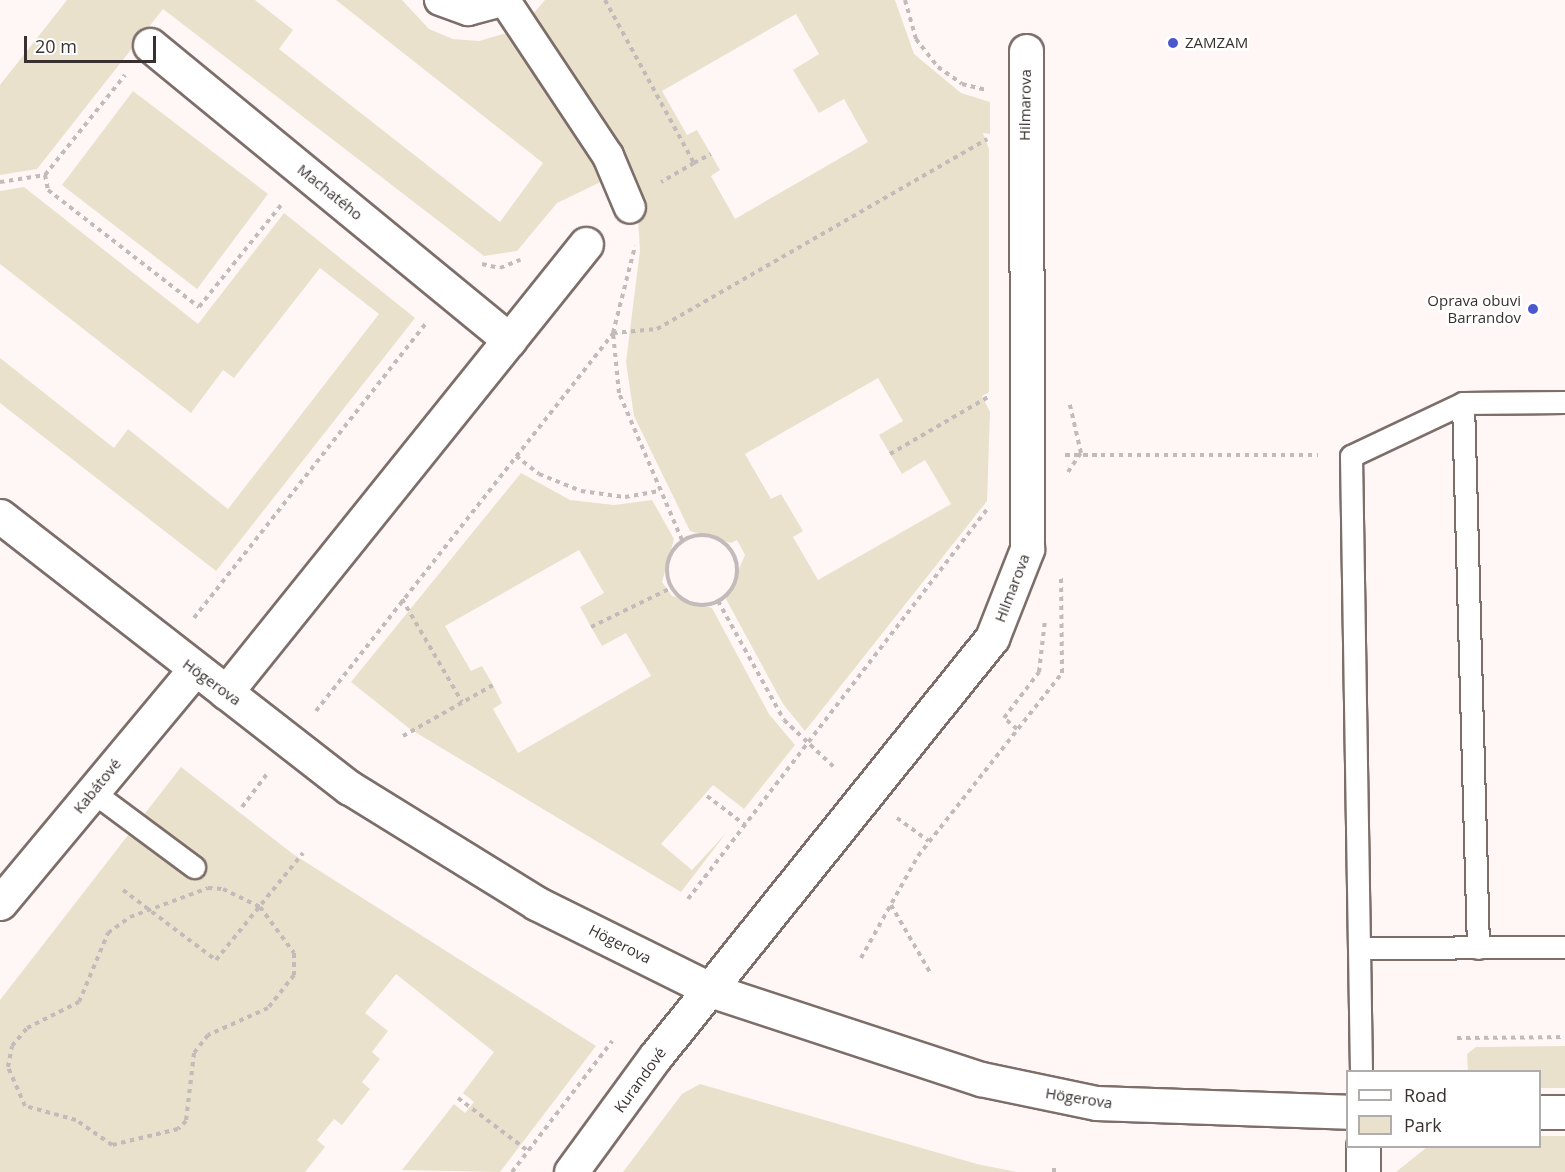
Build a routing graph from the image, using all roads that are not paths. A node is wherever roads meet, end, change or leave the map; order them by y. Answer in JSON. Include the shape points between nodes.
{"nodes":[{"id":1,"x":440,"y":0,"type":"edge"},
{"id":2,"x":505,"y":1,"type":"edge"},
{"id":3,"x":150,"y":45,"type":"road end"},
{"id":4,"x":1026,"y":51,"type":"dead end"},
{"id":5,"x":630,"y":208,"type":"road end"},
{"id":6,"x":586,"y":244,"type":"dead end"},
{"id":7,"x":509,"y":340,"type":"junction"},
{"id":8,"x":1565,"y":402,"type":"edge"},
{"id":9,"x":1463,"y":403,"type":"junction"},
{"id":10,"x":0,"y":516,"type":"edge"},
{"id":11,"x":181,"y":660,"type":"junction"},
{"id":12,"x":226,"y":692,"type":"junction"},
{"id":13,"x":93,"y":792,"type":"junction"},
{"id":14,"x":194,"y":867,"type":"dead end"},
{"id":15,"x":0,"y":903,"type":"edge"},
{"id":16,"x":1565,"y":947,"type":"edge"},
{"id":17,"x":1360,"y":948,"type":"junction"},
{"id":18,"x":1478,"y":948,"type":"junction"},
{"id":19,"x":713,"y":991,"type":"junction"},
{"id":20,"x":1361,"y":1070,"type":"edge"},
{"id":21,"x":1346,"y":1112,"type":"edge"},
{"id":22,"x":1541,"y":1112,"type":"edge"},
{"id":23,"x":1565,"y":1112,"type":"edge"},
{"id":24,"x":1363,"y":1148,"type":"edge"},
{"id":25,"x":571,"y":1172,"type":"edge"},
{"id":26,"x":1363,"y":1172,"type":"edge"}],
"edges":[{"from":1,"to":2,"type":"street","via":[[468,10]]},
{"from":2,"to":5,"type":"street","via":[[608,156]]},
{"from":3,"to":7,"type":"street","name":"Machatého"},
{"from":4,"to":19,"type":"street","name":"Hilmarova","via":[[1027,549],[993,638]]},
{"from":6,"to":7,"type":"street"},
{"from":7,"to":12,"type":"street"},
{"from":8,"to":9,"type":"lane"},
{"from":9,"to":17,"type":"lane","via":[[1351,456]]},
{"from":9,"to":18,"type":"lane"},
{"from":10,"to":11,"type":"street","name":"Högerova"},
{"from":11,"to":12,"type":"street","name":"Högerova"},
{"from":11,"to":13,"type":"street","name":"Kabátové"},
{"from":12,"to":19,"type":"street","name":"Högerova","via":[[350,788],[536,903]]},
{"from":13,"to":14,"type":"lane"},
{"from":13,"to":15,"type":"street","name":"Kabátové"},
{"from":16,"to":18,"type":"lane"},
{"from":17,"to":18,"type":"lane"},
{"from":17,"to":20,"type":"lane"},
{"from":19,"to":21,"type":"street","name":"Högerova","via":[[981,1079],[1096,1103]]},
{"from":19,"to":25,"type":"street","name":"Kurandové","via":[[655,1057]]},
{"from":22,"to":23,"type":"street"},
{"from":24,"to":26,"type":"street"}]}
